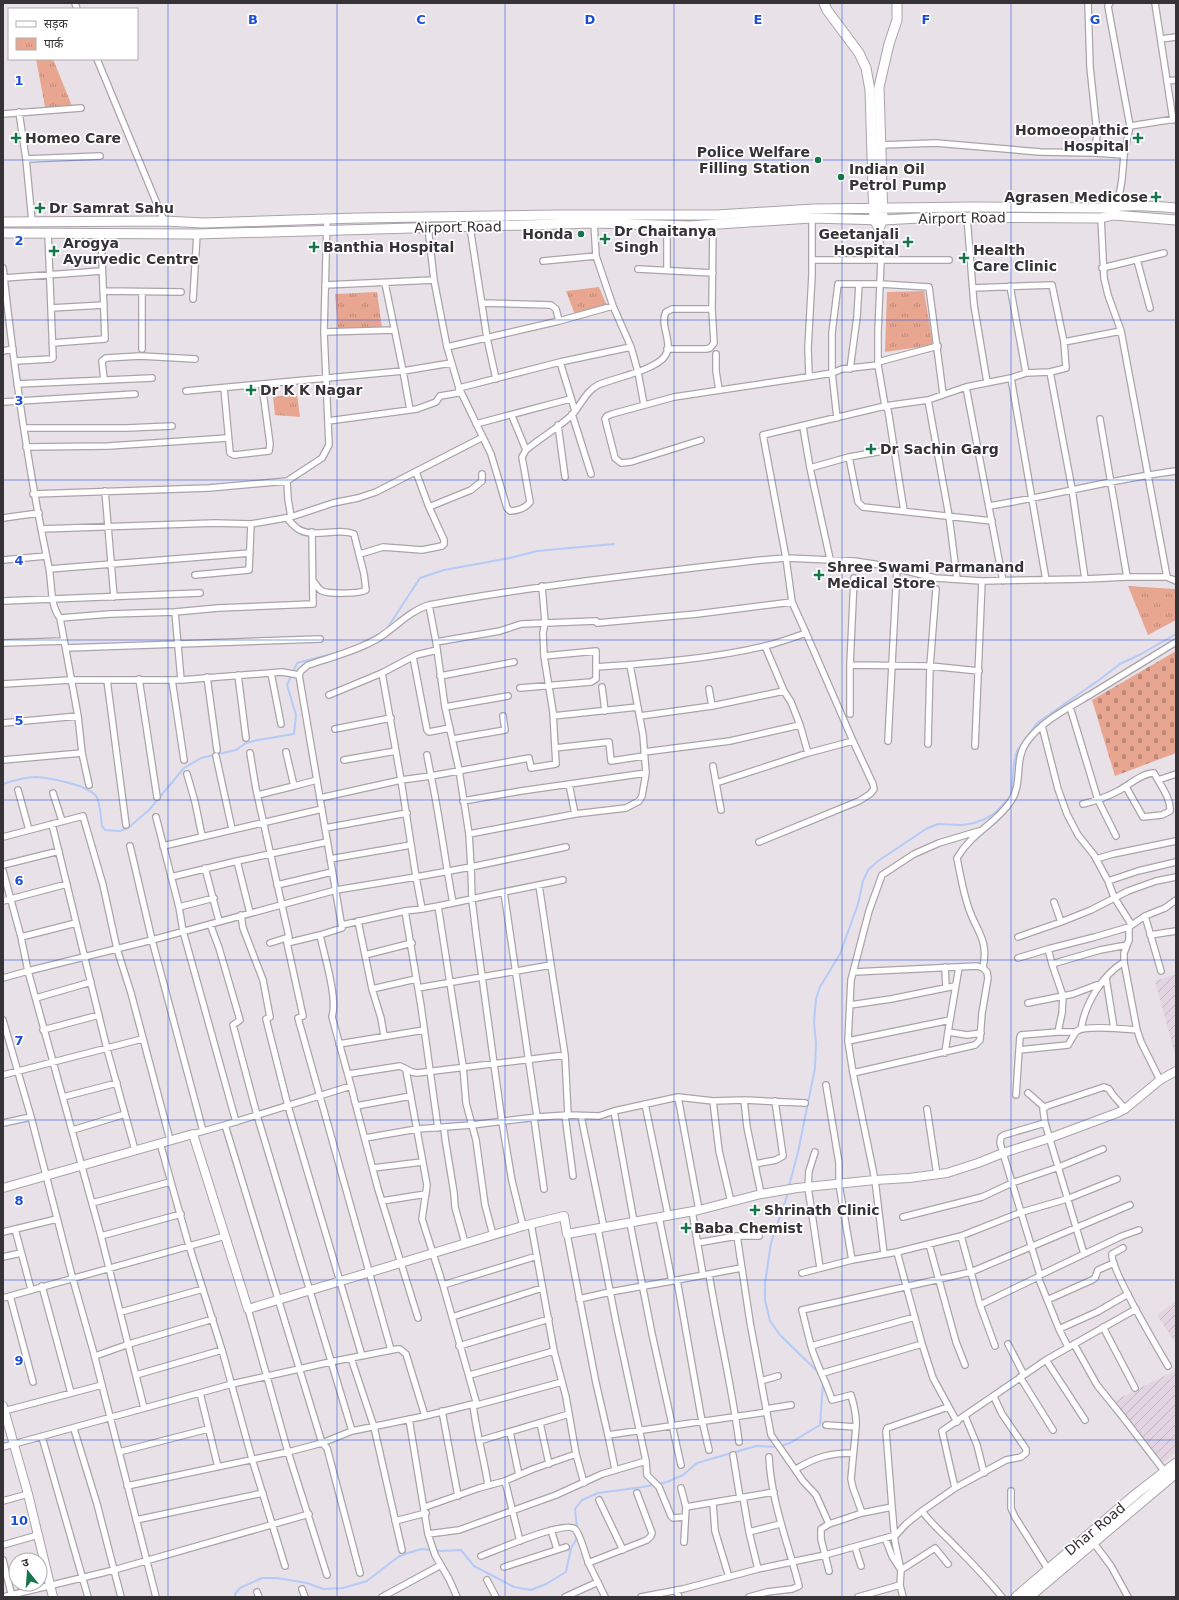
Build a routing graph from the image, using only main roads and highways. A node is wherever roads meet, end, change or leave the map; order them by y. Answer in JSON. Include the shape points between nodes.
{"nodes":[{"id":1,"x":824,"y":3,"type":"edge"},
{"id":2,"x":897,"y":3,"type":"edge"},
{"id":3,"x":878,"y":208,"type":"junction"},
{"id":4,"x":1176,"y":208,"type":"edge"},
{"id":5,"x":1117,"y":211,"type":"junction"},
{"id":6,"x":1176,"y":220,"type":"edge"},
{"id":7,"x":3,"y":222,"type":"edge"},
{"id":8,"x":879,"y":223,"type":"junction"},
{"id":9,"x":3,"y":233,"type":"edge"},
{"id":10,"x":1176,"y":1463,"type":"edge"},
{"id":11,"x":1176,"y":1473,"type":"edge"},
{"id":12,"x":1016,"y":1597,"type":"edge"},
{"id":13,"x":1029,"y":1597,"type":"edge"}],
"edges":[{"from":1,"to":3,"type":"main road","via":[[859,53],[866,68],[870,90]]},
{"from":2,"to":3,"type":"main road","via":[[897,20],[879,87]]},
{"from":3,"to":5,"type":"main road","name":"Airport Road","via":[[1102,208]]},
{"from":3,"to":7,"type":"main road","name":"Airport Road","via":[[717,215],[555,215],[204,223]]},
{"from":3,"to":8,"type":"main road"},
{"from":4,"to":5,"type":"main road","name":"Airport Road"},
{"from":5,"to":6,"type":"main road","name":"Airport Road"},
{"from":5,"to":8,"type":"main road","name":"Airport Road","via":[[1101,218],[939,217]]},
{"from":8,"to":9,"type":"main road","name":"Airport Road","via":[[811,218],[689,226],[594,223],[197,234]]},
{"from":10,"to":12,"type":"main road","name":"Dhar Road"},
{"from":11,"to":13,"type":"main road","name":"Dhar Road"}]}
